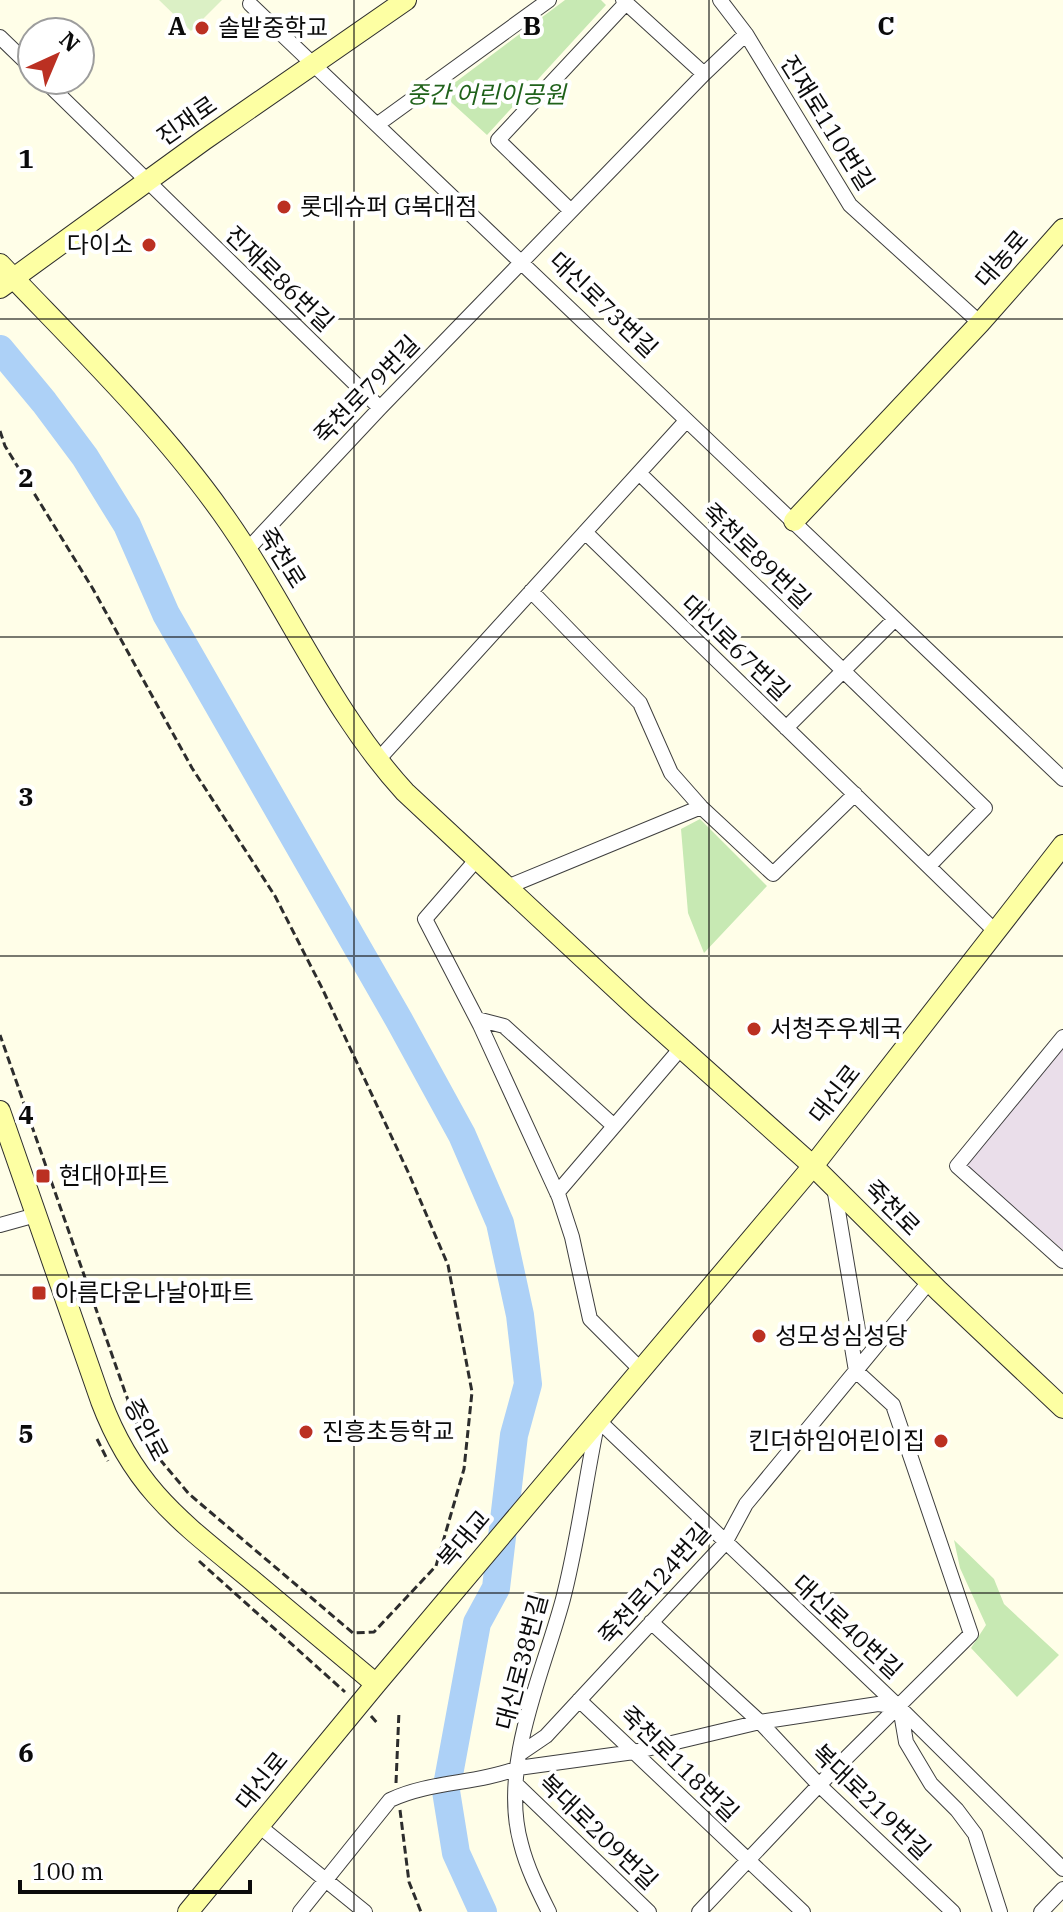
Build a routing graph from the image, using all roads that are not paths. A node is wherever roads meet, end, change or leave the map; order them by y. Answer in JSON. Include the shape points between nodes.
{"nodes":[{"id":1,"x":406,"y":0,"type":"edge"},
{"id":2,"x":549,"y":0,"type":"edge"},
{"id":3,"x":720,"y":0,"type":"edge"},
{"id":4,"x":624,"y":2,"type":"edge"},
{"id":5,"x":250,"y":4,"type":"dead end"},
{"id":6,"x":746,"y":34,"type":"junction"},
{"id":7,"x":0,"y":37,"type":"edge"},
{"id":8,"x":16,"y":52,"type":"edge"},
{"id":9,"x":313,"y":65,"type":"junction"},
{"id":10,"x":704,"y":74,"type":"junction"},
{"id":11,"x":60,"y":96,"type":"edge"},
{"id":12,"x":378,"y":124,"type":"junction"},
{"id":13,"x":148,"y":181,"type":"junction"},
{"id":14,"x":571,"y":211,"type":"junction"},
{"id":15,"x":1063,"y":229,"type":"edge"},
{"id":16,"x":521,"y":262,"type":"junction"},
{"id":17,"x":4,"y":277,"type":"edge"},
{"id":18,"x":980,"y":323,"type":"junction"},
{"id":19,"x":380,"y":408,"type":"junction"},
{"id":20,"x":686,"y":421,"type":"junction"},
{"id":21,"x":639,"y":473,"type":"junction"},
{"id":22,"x":794,"y":521,"type":"junction"},
{"id":23,"x":585,"y":532,"type":"junction"},
{"id":24,"x":247,"y":550,"type":"junction"},
{"id":25,"x":531,"y":591,"type":"junction"},
{"id":26,"x":895,"y":619,"type":"junction"},
{"id":27,"x":843,"y":670,"type":"junction"},
{"id":28,"x":786,"y":728,"type":"junction"},
{"id":29,"x":377,"y":761,"type":"junction"},
{"id":30,"x":1063,"y":779,"type":"edge"},
{"id":31,"x":855,"y":794,"type":"junction"},
{"id":32,"x":701,"y":807,"type":"junction"},
{"id":33,"x":1063,"y":845,"type":"edge"},
{"id":34,"x":477,"y":859,"type":"junction"},
{"id":35,"x":929,"y":866,"type":"junction"},
{"id":36,"x":507,"y":887,"type":"junction"},
{"id":37,"x":995,"y":931,"type":"junction"},
{"id":38,"x":477,"y":1019,"type":"junction"},
{"id":39,"x":1063,"y":1037,"type":"edge"},
{"id":40,"x":681,"y":1048,"type":"junction"},
{"id":41,"x":0,"y":1111,"type":"edge"},
{"id":42,"x":614,"y":1126,"type":"junction"},
{"id":43,"x":813,"y":1166,"type":"junction"},
{"id":44,"x":834,"y":1187,"type":"junction"},
{"id":45,"x":557,"y":1193,"type":"junction"},
{"id":46,"x":36,"y":1215,"type":"junction"},
{"id":47,"x":0,"y":1225,"type":"edge"},
{"id":48,"x":1063,"y":1261,"type":"edge"},
{"id":49,"x":929,"y":1282,"type":"junction"},
{"id":50,"x":641,"y":1370,"type":"junction"},
{"id":51,"x":856,"y":1371,"type":"junction"},
{"id":52,"x":1060,"y":1399,"type":"edge"},
{"id":53,"x":595,"y":1424,"type":"junction"},
{"id":54,"x":725,"y":1543,"type":"junction"},
{"id":55,"x":651,"y":1622,"type":"junction"},
{"id":56,"x":376,"y":1684,"type":"junction"},
{"id":57,"x":579,"y":1700,"type":"junction"},
{"id":58,"x":900,"y":1707,"type":"junction"},
{"id":59,"x":760,"y":1722,"type":"junction"},
{"id":60,"x":634,"y":1752,"type":"junction"},
{"id":61,"x":519,"y":1760,"type":"junction"},
{"id":62,"x":516,"y":1784,"type":"junction"},
{"id":63,"x":819,"y":1785,"type":"junction"},
{"id":64,"x":259,"y":1826,"type":"junction"},
{"id":65,"x":748,"y":1861,"type":"junction"},
{"id":66,"x":1063,"y":1869,"type":"edge"},
{"id":67,"x":326,"y":1880,"type":"junction"},
{"id":68,"x":1063,"y":1889,"type":"edge"},
{"id":69,"x":188,"y":1912,"type":"edge"},
{"id":70,"x":300,"y":1912,"type":"edge"},
{"id":71,"x":365,"y":1912,"type":"edge"},
{"id":72,"x":549,"y":1912,"type":"edge"},
{"id":73,"x":649,"y":1912,"type":"edge"},
{"id":74,"x":699,"y":1912,"type":"edge"},
{"id":75,"x":803,"y":1912,"type":"edge"},
{"id":76,"x":953,"y":1912,"type":"edge"},
{"id":77,"x":1000,"y":1912,"type":"edge"},
{"id":78,"x":1041,"y":1912,"type":"edge"}],
"edges":[{"from":1,"to":9,"type":"street","name":"진재로"},
{"from":2,"to":12,"type":"street"},
{"from":3,"to":6,"type":"street","name":"진재로110번길"},
{"from":4,"to":10,"type":"street"},
{"from":4,"to":14,"type":"street","via":[[498,140]]},
{"from":5,"to":9,"type":"street","name":"대신로73번길"},
{"from":6,"to":10,"type":"street"},
{"from":6,"to":18,"type":"street","name":"진재로110번길","via":[[850,205]]},
{"from":7,"to":8,"type":"street"},
{"from":9,"to":12,"type":"street","name":"대신로73번길"},
{"from":9,"to":13,"type":"street","name":"진재로"},
{"from":10,"to":14,"type":"street"},
{"from":11,"to":13,"type":"street","name":"진재로86번길"},
{"from":12,"to":16,"type":"street","name":"대신로73번길"},
{"from":13,"to":17,"type":"street","name":"진재로"},
{"from":13,"to":19,"type":"street","name":"진재로86번길"},
{"from":14,"to":16,"type":"street"},
{"from":15,"to":18,"type":"street","name":"대농로"},
{"from":16,"to":19,"type":"street","name":"죽천로79번길"},
{"from":16,"to":20,"type":"street","name":"대신로73번길"},
{"from":17,"to":24,"type":"street","name":"죽천로","via":[[174,452]]},
{"from":18,"to":22,"type":"street"},
{"from":19,"to":24,"type":"street","name":"죽천로79번길"},
{"from":20,"to":21,"type":"street"},
{"from":20,"to":22,"type":"street","name":"대신로73번길"},
{"from":21,"to":23,"type":"street"},
{"from":21,"to":27,"type":"street","name":"죽천로89번길"},
{"from":22,"to":26,"type":"street","name":"대신로73번길"},
{"from":23,"to":25,"type":"street"},
{"from":23,"to":28,"type":"street","name":"대신로67번길"},
{"from":24,"to":29,"type":"street","name":"죽천로"},
{"from":25,"to":29,"type":"street"},
{"from":25,"to":32,"type":"street","via":[[640,703],[671,773]]},
{"from":26,"to":27,"type":"street"},
{"from":26,"to":30,"type":"street","name":"대신로73번길"},
{"from":27,"to":28,"type":"street"},
{"from":27,"to":35,"type":"street","via":[[985,808]]},
{"from":28,"to":31,"type":"street","name":"대신로67번길"},
{"from":29,"to":34,"type":"street","name":"죽천로"},
{"from":31,"to":32,"type":"street","via":[[773,874]]},
{"from":31,"to":35,"type":"street","name":"대신로67번길"},
{"from":32,"to":36,"type":"street"},
{"from":33,"to":37,"type":"street","name":"대신로"},
{"from":34,"to":36,"type":"street","name":"죽천로"},
{"from":34,"to":38,"type":"street","via":[[425,919]]},
{"from":35,"to":37,"type":"street","name":"대신로67번길"},
{"from":36,"to":40,"type":"street","name":"죽천로"},
{"from":37,"to":43,"type":"street","name":"대신로"},
{"from":38,"to":42,"type":"street","via":[[504,1026]]},
{"from":38,"to":45,"type":"street"},
{"from":39,"to":48,"type":"street","via":[[957,1166]]},
{"from":40,"to":42,"type":"street"},
{"from":40,"to":43,"type":"street","name":"죽천로"},
{"from":41,"to":46,"type":"street","name":"증안로"},
{"from":42,"to":45,"type":"street"},
{"from":43,"to":44,"type":"street","name":"죽천로"},
{"from":43,"to":50,"type":"street","name":"대신로"},
{"from":44,"to":49,"type":"street","name":"죽천로"},
{"from":44,"to":51,"type":"street","via":[[858,1330],[851,1341]]},
{"from":45,"to":50,"type":"street","via":[[590,1319]]},
{"from":46,"to":47,"type":"street"},
{"from":46,"to":56,"type":"street","name":"증안로","via":[[115,1438],[131,1464],[171,1513]]},
{"from":49,"to":51,"type":"street","name":"죽천로124번길"},
{"from":49,"to":52,"type":"street","name":"죽천로"},
{"from":50,"to":53,"type":"street","name":"대신로"},
{"from":51,"to":54,"type":"street","name":"죽천로124번길","via":[[746,1504]]},
{"from":51,"to":58,"type":"street","via":[[893,1405],[971,1634]]},
{"from":53,"to":54,"type":"street","name":"대신로40번길"},
{"from":53,"to":56,"type":"street","name":"복대교"},
{"from":53,"to":61,"type":"street","name":"대신로38번길","via":[[579,1532]]},
{"from":54,"to":55,"type":"street","name":"죽천로124번길"},
{"from":54,"to":58,"type":"street","name":"대신로40번길"},
{"from":55,"to":57,"type":"street","name":"죽천로124번길"},
{"from":55,"to":59,"type":"street","name":"복대로219번길"},
{"from":56,"to":64,"type":"street","name":"대신로"},
{"from":57,"to":60,"type":"street","name":"죽천로118번길"},
{"from":57,"to":61,"type":"street","name":"죽천로124번길"},
{"from":58,"to":59,"type":"street","via":[[878,1704]]},
{"from":58,"to":63,"type":"street"},
{"from":58,"to":66,"type":"street","name":"대신로40번길"},
{"from":58,"to":77,"type":"street","via":[[906,1742],[931,1784],[975,1834]]},
{"from":59,"to":60,"type":"street"},
{"from":59,"to":63,"type":"street","name":"복대로219번길"},
{"from":60,"to":61,"type":"street"},
{"from":60,"to":65,"type":"street","name":"죽천로118번길"},
{"from":61,"to":62,"type":"street","name":"대신로38번길"},
{"from":61,"to":67,"type":"street","via":[[501,1774],[390,1800]]},
{"from":62,"to":72,"type":"street","name":"대신로38번길","via":[[520,1841]]},
{"from":62,"to":73,"type":"street","name":"복대로209번길"},
{"from":63,"to":65,"type":"street"},
{"from":63,"to":76,"type":"street","name":"복대로219번길"},
{"from":64,"to":67,"type":"street"},
{"from":64,"to":69,"type":"street","name":"대신로"},
{"from":65,"to":74,"type":"street"},
{"from":65,"to":75,"type":"street","name":"죽천로118번길"},
{"from":67,"to":70,"type":"street"},
{"from":67,"to":71,"type":"street"},
{"from":68,"to":78,"type":"street"}]}
